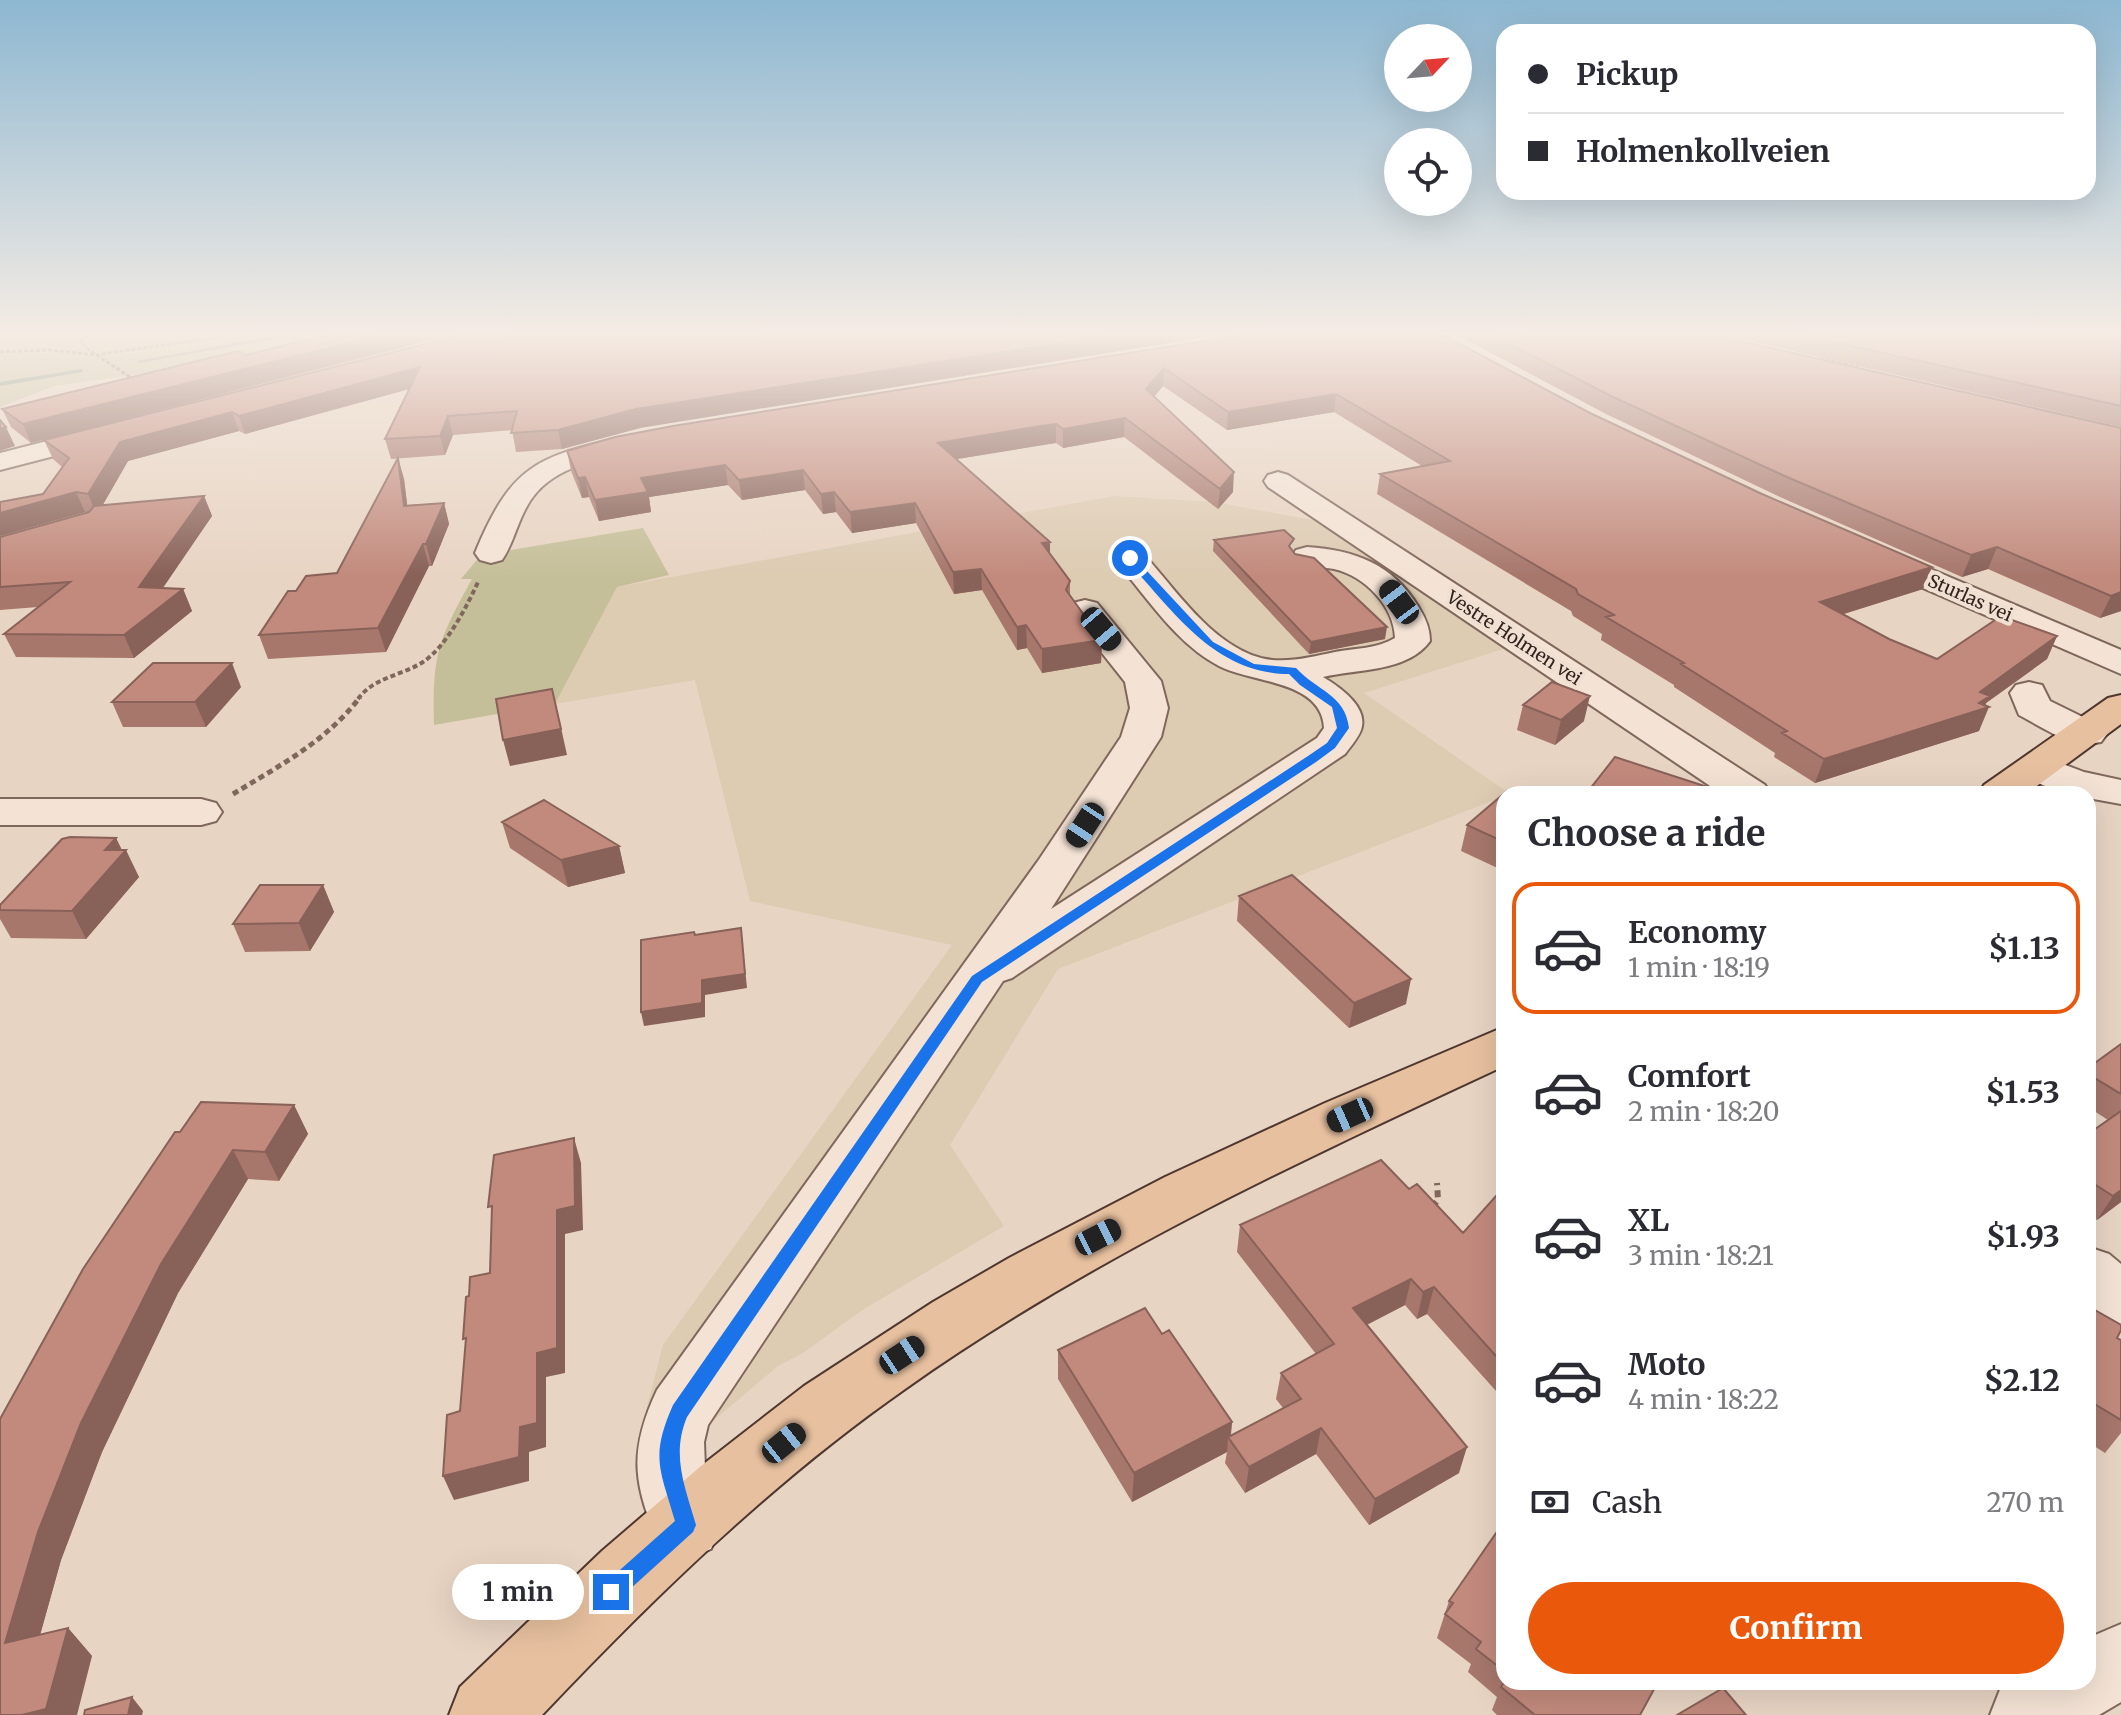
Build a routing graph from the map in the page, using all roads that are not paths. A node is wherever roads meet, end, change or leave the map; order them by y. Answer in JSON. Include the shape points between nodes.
{"nodes":[{"id":1,"x":126,"y":429,"type":"edge"},
{"id":2,"x":651,"y":440,"type":"edge"},
{"id":3,"x":0,"y":462,"type":"edge"},
{"id":4,"x":1278,"y":481,"type":"dead end"},
{"id":5,"x":1850,"y":544,"type":"edge"},
{"id":6,"x":491,"y":553,"type":"road end"},
{"id":7,"x":1307,"y":557,"type":"edge"},
{"id":8,"x":1130,"y":558,"type":"dead end"},
{"id":9,"x":1085,"y":610,"type":"edge"},
{"id":10,"x":2121,"y":663,"type":"edge"},
{"id":11,"x":1292,"y":671,"type":"junction"},
{"id":12,"x":2029,"y":693,"type":"dead end"},
{"id":13,"x":2121,"y":706,"type":"edge"},
{"id":14,"x":2087,"y":734,"type":"junction"},
{"id":15,"x":2039,"y":767,"type":"junction"},
{"id":16,"x":1738,"y":786,"type":"edge"},
{"id":17,"x":2011,"y":786,"type":"edge"},
{"id":18,"x":2092,"y":786,"type":"edge"},
{"id":19,"x":2096,"y":787,"type":"edge"},
{"id":20,"x":2121,"y":792,"type":"edge"},
{"id":21,"x":0,"y":812,"type":"edge"},
{"id":22,"x":201,"y":812,"type":"road end"},
{"id":23,"x":977,"y":979,"type":"junction"},
{"id":24,"x":1496,"y":1049,"type":"edge"},
{"id":25,"x":2096,"y":1279,"type":"edge"},
{"id":26,"x":2121,"y":1300,"type":"edge"},
{"id":27,"x":686,"y":1525,"type":"junction"},
{"id":28,"x":2121,"y":1662,"type":"edge"},
{"id":29,"x":2096,"y":1674,"type":"edge"},
{"id":30,"x":2068,"y":1690,"type":"edge"},
{"id":31,"x":488,"y":1715,"type":"edge"},
{"id":32,"x":2029,"y":1715,"type":"edge"}],
"edges":[{"from":1,"to":3,"type":"street"},
{"from":2,"to":6,"type":"street","via":[[575,457],[528,480],[505,513]]},
{"from":4,"to":16,"type":"street","name":"Vestre Holmen vei"},
{"from":5,"to":10,"type":"street","name":"Sturlas vei"},
{"from":7,"to":11,"type":"street","via":[[1341,559],[1376,575],[1399,602],[1414,634],[1400,650]]},
{"from":8,"to":11,"type":"street","via":[[1197,633],[1222,652],[1263,670]]},
{"from":9,"to":23,"type":"street","via":[[1143,681],[1149,708],[1146,723],[1129,759]]},
{"from":11,"to":23,"type":"street","via":[[1341,712],[1343,728],[1331,746]]},
{"from":12,"to":14,"type":"street","via":[[2032,707]]},
{"from":13,"to":14,"type":"main road"},
{"from":14,"to":15,"type":"main road"},
{"from":15,"to":17,"type":"main road"},
{"from":15,"to":18,"type":"street"},
{"from":19,"to":20,"type":"street"},
{"from":21,"to":22,"type":"street"},
{"from":23,"to":27,"type":"street","via":[[680,1411],[668,1451]]},
{"from":24,"to":27,"type":"main road","via":[[1205,1183],[1056,1260],[840,1398]]},
{"from":25,"to":26,"type":"street"},
{"from":27,"to":31,"type":"main road"},
{"from":28,"to":29,"type":"street"},
{"from":30,"to":32,"type":"street"}]}
